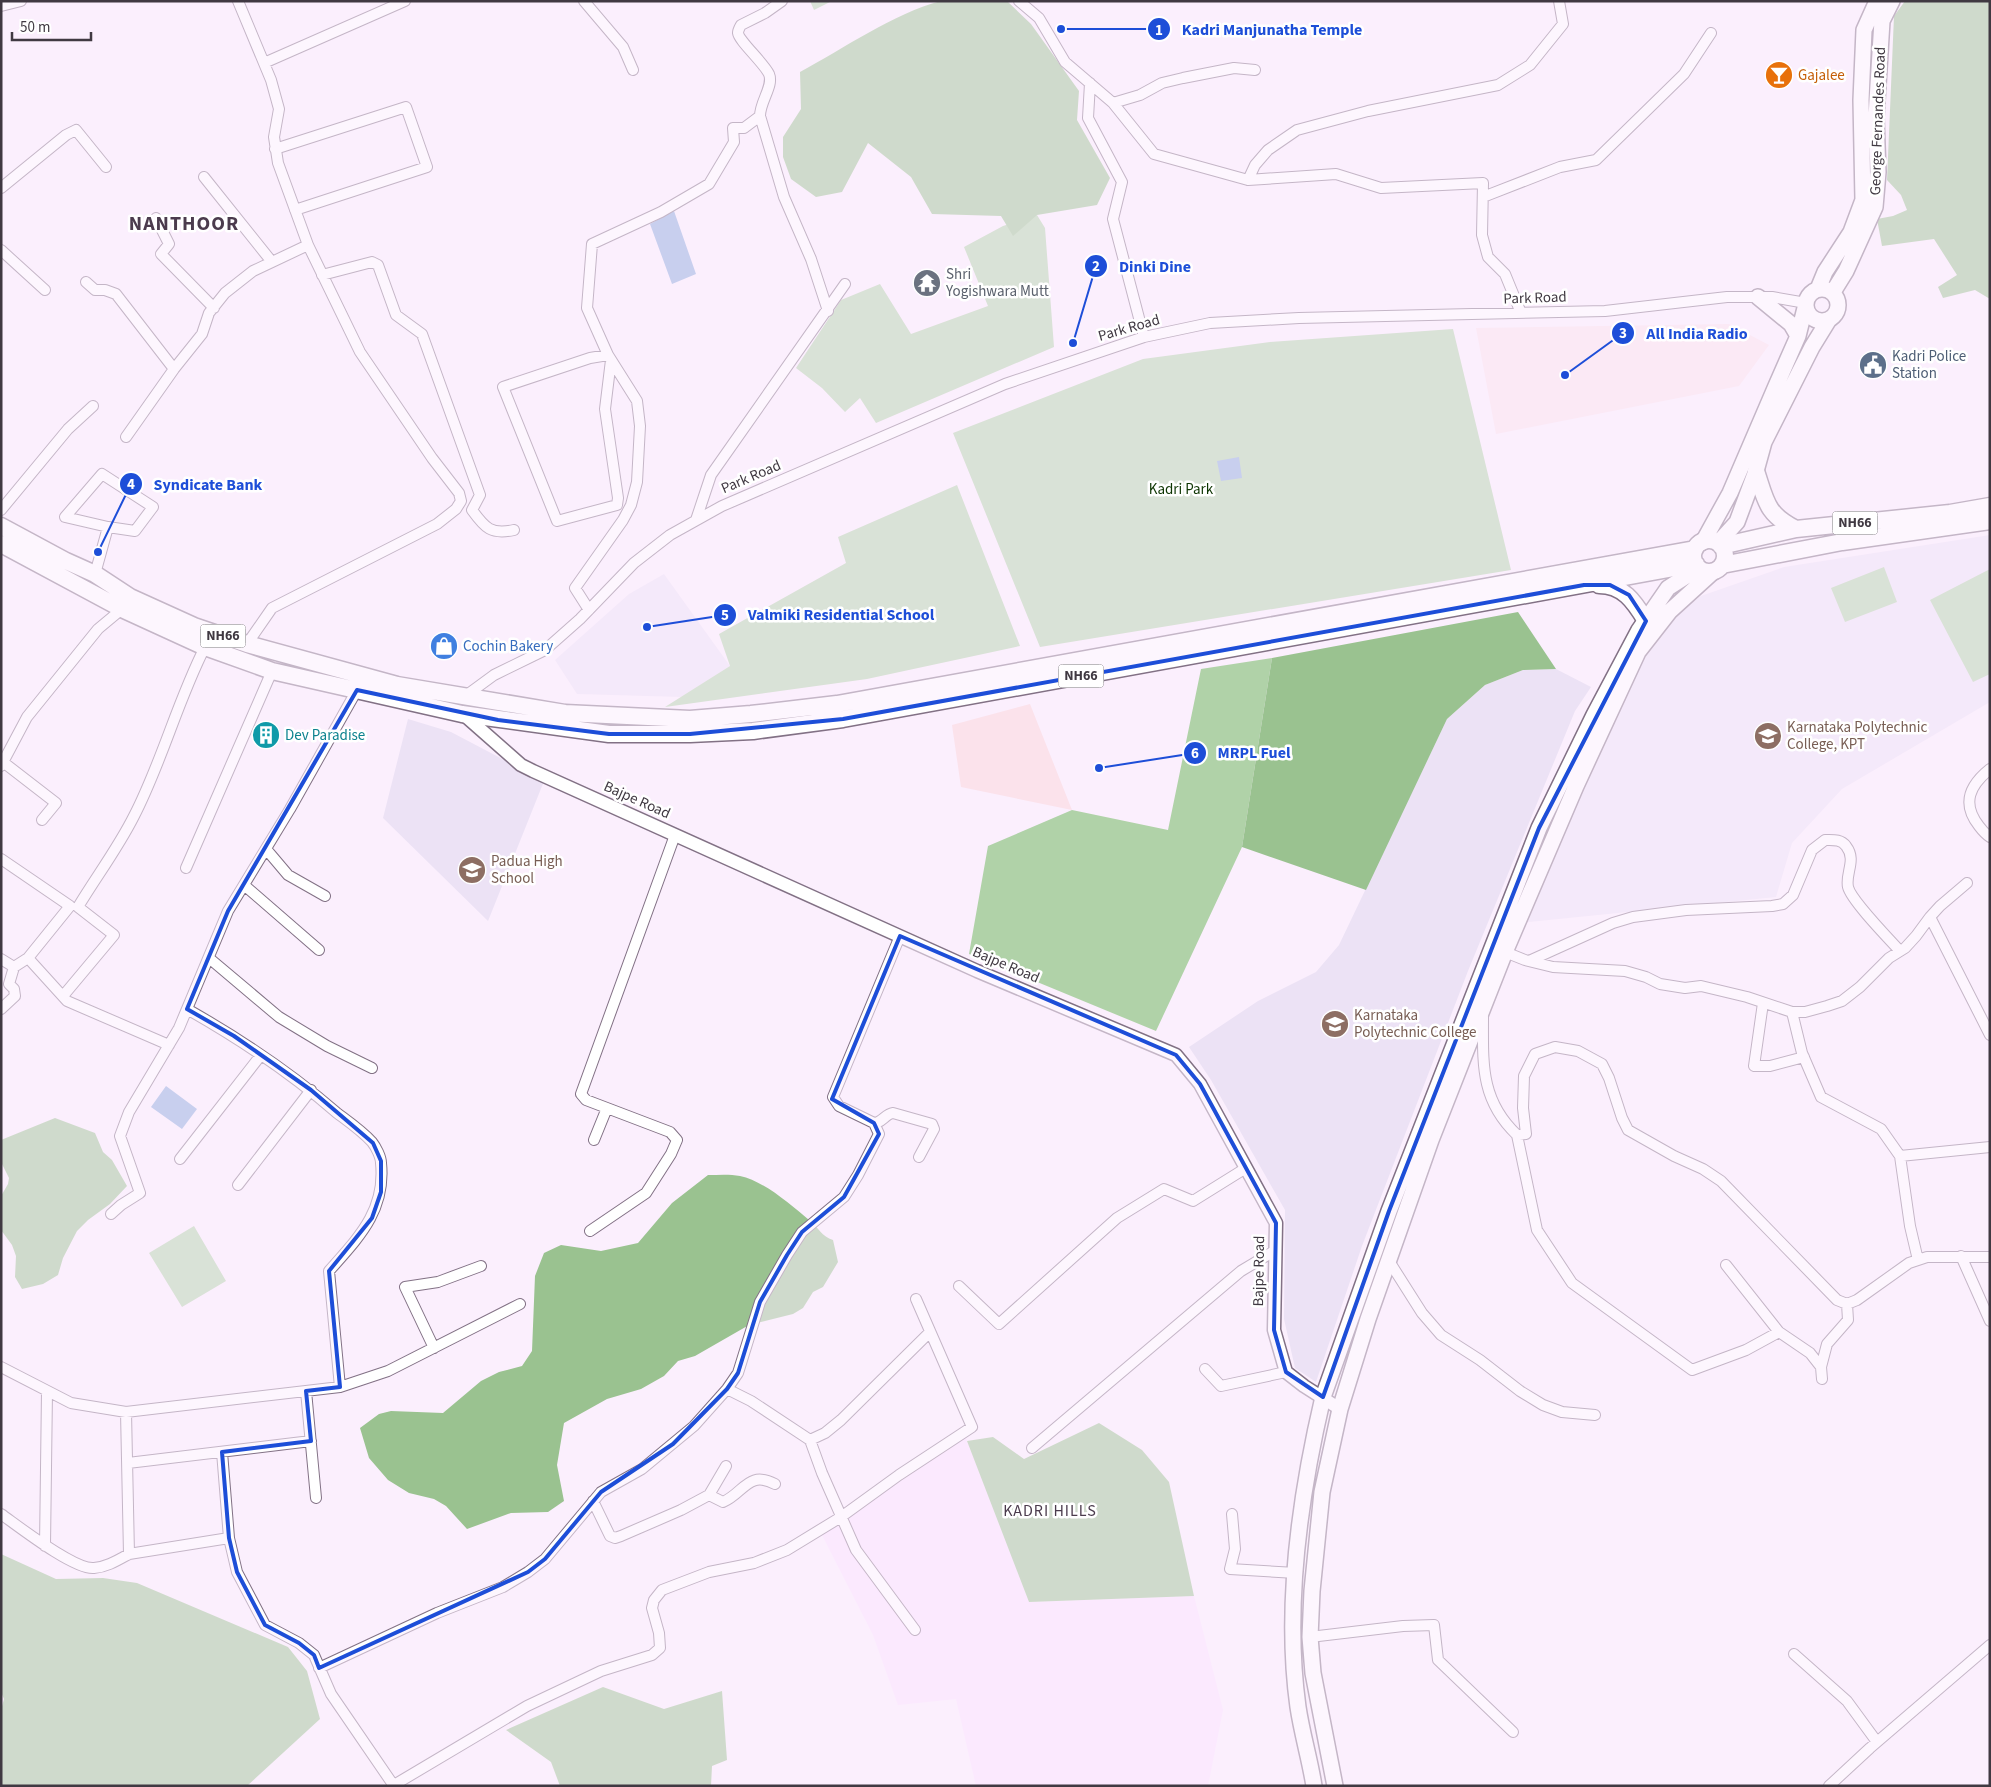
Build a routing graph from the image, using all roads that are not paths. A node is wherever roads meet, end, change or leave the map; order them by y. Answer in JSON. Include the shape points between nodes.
{"nodes":[{"id":1,"x":21,"y":1,"type":"edge"},
{"id":2,"x":238,"y":1,"type":"edge"},
{"id":3,"x":405,"y":1,"type":"edge"},
{"id":4,"x":584,"y":1,"type":"edge"},
{"id":5,"x":782,"y":1,"type":"edge"},
{"id":6,"x":1020,"y":1,"type":"edge"},
{"id":7,"x":1559,"y":1,"type":"edge"},
{"id":8,"x":1877,"y":1,"type":"edge"},
{"id":9,"x":1892,"y":1,"type":"edge"},
{"id":10,"x":1,"y":6,"type":"edge"},
{"id":11,"x":1711,"y":33,"type":"dead end"},
{"id":12,"x":264,"y":63,"type":"junction"},
{"id":13,"x":633,"y":70,"type":"dead end"},
{"id":14,"x":1255,"y":70,"type":"dead end"},
{"id":15,"x":1090,"y":84,"type":"junction"},
{"id":16,"x":1113,"y":103,"type":"junction"},
{"id":17,"x":760,"y":116,"type":"junction"},
{"id":18,"x":275,"y":149,"type":"junction"},
{"id":19,"x":106,"y":166,"type":"dead end"},
{"id":20,"x":204,"y":177,"type":"dead end"},
{"id":21,"x":1248,"y":180,"type":"junction"},
{"id":22,"x":1,"y":188,"type":"edge"},
{"id":23,"x":1483,"y":198,"type":"junction"},
{"id":24,"x":296,"y":210,"type":"junction"},
{"id":25,"x":156,"y":218,"type":"dead end"},
{"id":26,"x":308,"y":245,"type":"junction"},
{"id":27,"x":1,"y":250,"type":"edge"},
{"id":28,"x":272,"y":262,"type":"junction"},
{"id":29,"x":322,"y":275,"type":"junction"},
{"id":30,"x":86,"y":282,"type":"dead end"},
{"id":31,"x":845,"y":284,"type":"dead end"},
{"id":32,"x":1818,"y":289,"type":"junction"},
{"id":33,"x":45,"y":290,"type":"dead end"},
{"id":34,"x":1833,"y":292,"type":"junction"},
{"id":35,"x":1758,"y":297,"type":"junction"},
{"id":36,"x":1806,"y":303,"type":"junction"},
{"id":37,"x":214,"y":308,"type":"junction"},
{"id":38,"x":828,"y":311,"type":"junction"},
{"id":39,"x":1521,"y":313,"type":"junction"},
{"id":40,"x":1828,"y":321,"type":"junction"},
{"id":41,"x":1798,"y":336,"type":"junction"},
{"id":42,"x":1144,"y":337,"type":"junction"},
{"id":43,"x":609,"y":358,"type":"junction"},
{"id":44,"x":174,"y":369,"type":"junction"},
{"id":45,"x":92,"y":406,"type":"dead end"},
{"id":46,"x":126,"y":437,"type":"dead end"},
{"id":47,"x":1756,"y":471,"type":"junction"},
{"id":48,"x":1990,"y":506,"type":"edge"},
{"id":49,"x":1,"y":510,"type":"edge"},
{"id":50,"x":696,"y":520,"type":"junction"},
{"id":51,"x":1990,"y":521,"type":"edge"},
{"id":52,"x":1,"y":526,"type":"edge"},
{"id":53,"x":108,"y":527,"type":"junction"},
{"id":54,"x":1796,"y":529,"type":"junction"},
{"id":55,"x":514,"y":530,"type":"dead end"},
{"id":56,"x":1,"y":544,"type":"edge"},
{"id":57,"x":1709,"y":556,"type":"junction"},
{"id":58,"x":95,"y":574,"type":"junction"},
{"id":59,"x":1584,"y":584,"type":"junction"},
{"id":60,"x":122,"y":609,"type":"junction"},
{"id":61,"x":589,"y":610,"type":"junction"},
{"id":62,"x":1646,"y":620,"type":"junction"},
{"id":63,"x":1638,"y":643,"type":"junction"},
{"id":64,"x":247,"y":644,"type":"junction"},
{"id":65,"x":205,"y":648,"type":"junction"},
{"id":66,"x":272,"y":671,"type":"junction"},
{"id":67,"x":357,"y":690,"type":"junction"},
{"id":68,"x":464,"y":697,"type":"junction"},
{"id":69,"x":462,"y":714,"type":"junction"},
{"id":70,"x":2,"y":764,"type":"edge"},
{"id":71,"x":1990,"y":769,"type":"edge"},
{"id":72,"x":42,"y":820,"type":"dead end"},
{"id":73,"x":675,"y":835,"type":"junction"},
{"id":74,"x":1990,"y":837,"type":"edge"},
{"id":75,"x":266,"y":849,"type":"junction"},
{"id":76,"x":1,"y":860,"type":"edge"},
{"id":77,"x":186,"y":868,"type":"dead end"},
{"id":78,"x":1967,"y":883,"type":"dead end"},
{"id":79,"x":244,"y":885,"type":"junction"},
{"id":80,"x":325,"y":896,"type":"dead end"},
{"id":81,"x":1930,"y":917,"type":"junction"},
{"id":82,"x":900,"y":936,"type":"junction"},
{"id":83,"x":319,"y":950,"type":"dead end"},
{"id":84,"x":1900,"y":951,"type":"junction"},
{"id":85,"x":1504,"y":952,"type":"junction"},
{"id":86,"x":28,"y":958,"type":"junction"},
{"id":87,"x":209,"y":958,"type":"junction"},
{"id":88,"x":1,"y":960,"type":"edge"},
{"id":89,"x":1529,"y":961,"type":"junction"},
{"id":90,"x":14,"y":967,"type":"junction"},
{"id":91,"x":1482,"y":995,"type":"junction"},
{"id":92,"x":63,"y":996,"type":"junction"},
{"id":93,"x":1763,"y":1003,"type":"junction"},
{"id":94,"x":1,"y":1009,"type":"edge"},
{"id":95,"x":187,"y":1009,"type":"junction"},
{"id":96,"x":1792,"y":1012,"type":"junction"},
{"id":97,"x":1990,"y":1035,"type":"edge"},
{"id":98,"x":169,"y":1045,"type":"junction"},
{"id":99,"x":261,"y":1055,"type":"junction"},
{"id":100,"x":1804,"y":1058,"type":"junction"},
{"id":101,"x":372,"y":1068,"type":"dead end"},
{"id":102,"x":311,"y":1090,"type":"junction"},
{"id":103,"x":607,"y":1108,"type":"junction"},
{"id":104,"x":874,"y":1123,"type":"junction"},
{"id":105,"x":1516,"y":1135,"type":"junction"},
{"id":106,"x":594,"y":1140,"type":"dead end"},
{"id":107,"x":1990,"y":1147,"type":"edge"},
{"id":108,"x":1900,"y":1156,"type":"junction"},
{"id":109,"x":919,"y":1157,"type":"dead end"},
{"id":110,"x":180,"y":1159,"type":"dead end"},
{"id":111,"x":1246,"y":1168,"type":"junction"},
{"id":112,"x":238,"y":1185,"type":"dead end"},
{"id":113,"x":111,"y":1214,"type":"dead end"},
{"id":114,"x":590,"y":1232,"type":"dead end"},
{"id":115,"x":1276,"y":1250,"type":"junction"},
{"id":116,"x":1961,"y":1256,"type":"junction"},
{"id":117,"x":1990,"y":1257,"type":"edge"},
{"id":118,"x":1918,"y":1260,"type":"junction"},
{"id":119,"x":1389,"y":1261,"type":"junction"},
{"id":120,"x":1726,"y":1265,"type":"dead end"},
{"id":121,"x":481,"y":1266,"type":"dead end"},
{"id":122,"x":959,"y":1286,"type":"dead end"},
{"id":123,"x":916,"y":1299,"type":"dead end"},
{"id":124,"x":520,"y":1304,"type":"dead end"},
{"id":125,"x":1847,"y":1304,"type":"junction"},
{"id":126,"x":1990,"y":1321,"type":"edge"},
{"id":127,"x":930,"y":1332,"type":"junction"},
{"id":128,"x":1779,"y":1332,"type":"junction"},
{"id":129,"x":434,"y":1348,"type":"junction"},
{"id":130,"x":1,"y":1367,"type":"edge"},
{"id":131,"x":1821,"y":1367,"type":"junction"},
{"id":132,"x":1205,"y":1369,"type":"dead end"},
{"id":133,"x":1286,"y":1372,"type":"junction"},
{"id":134,"x":1822,"y":1379,"type":"dead end"},
{"id":135,"x":340,"y":1387,"type":"junction"},
{"id":136,"x":727,"y":1388,"type":"junction"},
{"id":137,"x":47,"y":1390,"type":"junction"},
{"id":138,"x":306,"y":1391,"type":"junction"},
{"id":139,"x":1323,"y":1398,"type":"junction"},
{"id":140,"x":1340,"y":1409,"type":"junction"},
{"id":141,"x":126,"y":1412,"type":"junction"},
{"id":142,"x":1595,"y":1414,"type":"dead end"},
{"id":143,"x":810,"y":1440,"type":"junction"},
{"id":144,"x":311,"y":1441,"type":"junction"},
{"id":145,"x":1032,"y":1448,"type":"dead end"},
{"id":146,"x":222,"y":1452,"type":"junction"},
{"id":147,"x":128,"y":1463,"type":"junction"},
{"id":148,"x":726,"y":1466,"type":"dead end"},
{"id":149,"x":775,"y":1484,"type":"dead end"},
{"id":150,"x":709,"y":1495,"type":"junction"},
{"id":151,"x":316,"y":1498,"type":"dead end"},
{"id":152,"x":593,"y":1501,"type":"junction"},
{"id":153,"x":1,"y":1514,"type":"edge"},
{"id":154,"x":1232,"y":1514,"type":"dead end"},
{"id":155,"x":841,"y":1517,"type":"junction"},
{"id":156,"x":229,"y":1538,"type":"junction"},
{"id":157,"x":44,"y":1546,"type":"junction"},
{"id":158,"x":129,"y":1554,"type":"junction"},
{"id":159,"x":1296,"y":1573,"type":"junction"},
{"id":160,"x":915,"y":1630,"type":"dead end"},
{"id":161,"x":1310,"y":1637,"type":"junction"},
{"id":162,"x":1990,"y":1645,"type":"edge"},
{"id":163,"x":1794,"y":1654,"type":"dead end"},
{"id":164,"x":319,"y":1668,"type":"junction"},
{"id":165,"x":1513,"y":1732,"type":"dead end"},
{"id":166,"x":1877,"y":1742,"type":"junction"},
{"id":167,"x":394,"y":1786,"type":"edge"},
{"id":168,"x":1314,"y":1786,"type":"edge"},
{"id":169,"x":1335,"y":1786,"type":"edge"},
{"id":170,"x":1829,"y":1786,"type":"edge"}],
"edges":[{"from":1,"to":10,"type":"street"},
{"from":2,"to":12,"type":"street"},
{"from":3,"to":12,"type":"street"},
{"from":4,"to":13,"type":"street","via":[[623,46]]},
{"from":5,"to":17,"type":"street","via":[[741,25],[738,32],[770,77]]},
{"from":6,"to":15,"type":"street","via":[[1039,18],[1065,62]]},
{"from":7,"to":21,"type":"street","via":[[1563,24],[1530,65],[1498,86],[1368,111],[1297,130],[1268,150]]},
{"from":8,"to":32,"type":"main road","name":"George Fernandes Road","via":[[1864,30],[1861,100],[1863,200],[1850,232]]},
{"from":9,"to":34,"type":"main road","name":"George Fernandes Road","via":[[1882,21],[1875,208],[1846,272]]},
{"from":11,"to":23,"type":"street","via":[[1684,74],[1596,160],[1560,167]]},
{"from":12,"to":18,"type":"street","via":[[279,110]]},
{"from":14,"to":16,"type":"street","via":[[1234,68],[1183,78]]},
{"from":15,"to":16,"type":"street"},
{"from":15,"to":42,"type":"street","via":[[1088,118],[1122,182],[1113,219]]},
{"from":16,"to":21,"type":"street","via":[[1154,154]]},
{"from":17,"to":38,"type":"street","via":[[784,197],[811,259]]},
{"from":17,"to":43,"type":"street","via":[[744,128],[734,128],[734,142],[709,184],[661,212],[592,244],[587,308]]},
{"from":18,"to":24,"type":"street"},
{"from":18,"to":24,"type":"street","via":[[406,107],[427,167]]},
{"from":19,"to":22,"type":"street","via":[[76,130]]},
{"from":20,"to":28,"type":"street"},
{"from":21,"to":23,"type":"street","via":[[1336,174],[1381,188],[1483,183]]},
{"from":23,"to":39,"type":"street","via":[[1482,234],[1488,257],[1505,274]]},
{"from":24,"to":26,"type":"street"},
{"from":25,"to":37,"type":"street","via":[[169,244],[160,254]]},
{"from":26,"to":28,"type":"street"},
{"from":26,"to":29,"type":"street"},
{"from":27,"to":33,"type":"street"},
{"from":28,"to":37,"type":"street","via":[[253,271],[225,293]]},
{"from":29,"to":55,"type":"street","via":[[372,262],[378,265],[396,315],[422,334],[480,495],[472,510],[484,527],[501,533]]},
{"from":29,"to":64,"type":"street","via":[[360,352],[461,500],[456,509],[437,524],[272,608]]},
{"from":30,"to":44,"type":"street","via":[[95,290],[116,294]]},
{"from":31,"to":38,"type":"street"},
{"from":32,"to":34,"type":"main road"},
{"from":32,"to":36,"type":"main road","name":"George Fernandes Road","via":[[1808,296]]},
{"from":34,"to":40,"type":"main road","via":[[1838,299],[1838,310]]},
{"from":35,"to":36,"type":"street","name":"Park Road"},
{"from":35,"to":39,"type":"street","name":"Park Road","via":[[1727,297],[1605,311]]},
{"from":35,"to":41,"type":"main road","via":[[1791,324]]},
{"from":36,"to":40,"type":"main road","via":[[1807,311],[1814,320]]},
{"from":36,"to":41,"type":"main road","name":"George Fernandes Road"},
{"from":37,"to":44,"type":"street","via":[[202,334]]},
{"from":38,"to":50,"type":"street","via":[[710,475]]},
{"from":39,"to":42,"type":"street","name":"Park Road","via":[[1210,323]]},
{"from":40,"to":47,"type":"main road","via":[[1764,442]]},
{"from":41,"to":57,"type":"main road","name":"George Fernandes Road","via":[[1730,494]]},
{"from":42,"to":50,"type":"street","name":"Park Road","via":[[1005,384]]},
{"from":43,"to":43,"type":"street","via":[[590,358],[503,387],[557,521],[616,506],[618,498],[606,409]]},
{"from":43,"to":61,"type":"street","via":[[637,401],[640,426],[637,482],[624,520],[576,588]]},
{"from":44,"to":46,"type":"street"},
{"from":45,"to":49,"type":"street","via":[[68,428]]},
{"from":47,"to":54,"type":"highway","via":[[1770,510]]},
{"from":47,"to":57,"type":"main road","via":[[1737,522]]},
{"from":48,"to":54,"type":"highway","number":"NH66"},
{"from":50,"to":61,"type":"street","name":"Park Road","via":[[634,563]]},
{"from":51,"to":57,"type":"highway","number":"NH66","via":[[1842,542]]},
{"from":52,"to":58,"type":"highway","number":"NH66"},
{"from":53,"to":53,"type":"street","via":[[64,517],[102,474],[153,507],[135,531]]},
{"from":53,"to":58,"type":"street"},
{"from":54,"to":57,"type":"highway","number":"NH66"},
{"from":56,"to":60,"type":"highway","number":"NH66"},
{"from":57,"to":59,"type":"highway","number":"NH66"},
{"from":57,"to":62,"type":"main road","via":[[1668,588]]},
{"from":57,"to":63,"type":"main road","via":[[1670,611]]},
{"from":57,"to":68,"type":"highway","number":"NH66","via":[[809,708],[690,719],[565,713]]},
{"from":58,"to":64,"type":"highway","number":"NH66","via":[[130,597],[194,626]]},
{"from":59,"to":62,"type":"highway","via":[[1610,585],[1629,595]]},
{"from":59,"to":69,"type":"highway","number":"NH66","via":[[843,719],[753,730],[609,734]]},
{"from":60,"to":65,"type":"highway","number":"NH66"},
{"from":60,"to":70,"type":"street","via":[[98,630],[27,717]]},
{"from":61,"to":68,"type":"street","name":"Park Road","via":[[545,650],[494,675]]},
{"from":62,"to":63,"type":"main road"},
{"from":63,"to":85,"type":"main road"},
{"from":63,"to":91,"type":"main road","via":[[1594,716],[1539,828]]},
{"from":64,"to":68,"type":"highway","number":"NH66","via":[[397,685]]},
{"from":65,"to":66,"type":"highway","number":"NH66"},
{"from":65,"to":92,"type":"street","via":[[134,817],[78,907],[114,935]]},
{"from":66,"to":67,"type":"highway","number":"NH66"},
{"from":66,"to":77,"type":"street"},
{"from":67,"to":69,"type":"highway","number":"NH66"},
{"from":67,"to":75,"type":"street"},
{"from":68,"to":69,"type":"street"},
{"from":69,"to":73,"type":"street","name":"Bajpe Road","via":[[521,765]]},
{"from":70,"to":72,"type":"street","via":[[56,803]]},
{"from":71,"to":74,"type":"street","via":[[1978,778],[1969,794],[1969,808],[1976,822]]},
{"from":73,"to":82,"type":"street","name":"Bajpe Road"},
{"from":73,"to":103,"type":"street","via":[[581,1094],[586,1100]]},
{"from":75,"to":79,"type":"street"},
{"from":75,"to":80,"type":"street","via":[[288,875]]},
{"from":76,"to":86,"type":"street","via":[[70,906]]},
{"from":78,"to":81,"type":"street"},
{"from":79,"to":83,"type":"street"},
{"from":79,"to":87,"type":"street","via":[[228,911]]},
{"from":81,"to":84,"type":"street"},
{"from":81,"to":97,"type":"street"},
{"from":82,"to":104,"type":"street","via":[[833,1097],[839,1106]]},
{"from":82,"to":111,"type":"street","name":"Bajpe Road","via":[[1176,1055],[1200,1084]]},
{"from":84,"to":89,"type":"street","via":[[1854,900],[1848,887],[1851,853],[1845,844],[1838,840],[1825,840],[1812,850],[1793,895],[1783,904],[1633,917]]},
{"from":84,"to":96,"type":"street","via":[[1842,1000]]},
{"from":85,"to":89,"type":"street"},
{"from":85,"to":91,"type":"main road"},
{"from":86,"to":90,"type":"street"},
{"from":86,"to":92,"type":"street"},
{"from":87,"to":95,"type":"street"},
{"from":87,"to":101,"type":"street","via":[[279,1017],[326,1046]]},
{"from":88,"to":90,"type":"street"},
{"from":89,"to":93,"type":"street","via":[[1553,967],[1625,971],[1660,984],[1685,988],[1701,986]]},
{"from":90,"to":94,"type":"street","via":[[9,984],[16,996]]},
{"from":91,"to":105,"type":"street","via":[[1482,1068],[1489,1096],[1505,1124]]},
{"from":91,"to":119,"type":"main road"},
{"from":91,"to":139,"type":"main road","via":[[1389,1211]]},
{"from":92,"to":98,"type":"street","via":[[67,1001]]},
{"from":93,"to":96,"type":"street"},
{"from":93,"to":100,"type":"street","via":[[1754,1066],[1770,1066]]},
{"from":95,"to":98,"type":"street"},
{"from":95,"to":99,"type":"street"},
{"from":96,"to":100,"type":"street"},
{"from":98,"to":113,"type":"street","via":[[129,1112],[120,1136],[140,1193]]},
{"from":99,"to":102,"type":"street"},
{"from":99,"to":110,"type":"street"},
{"from":100,"to":108,"type":"street","via":[[1821,1097],[1881,1129]]},
{"from":102,"to":112,"type":"street"},
{"from":102,"to":135,"type":"street","via":[[373,1143],[381,1161],[381,1192],[372,1218],[329,1271]]},
{"from":103,"to":106,"type":"street"},
{"from":103,"to":114,"type":"street","via":[[670,1132],[677,1140],[672,1154],[646,1193]]},
{"from":104,"to":109,"type":"street","via":[[893,1113],[932,1124],[934,1129]]},
{"from":104,"to":136,"type":"street","via":[[879,1134],[844,1197],[802,1232],[760,1302],[738,1373]]},
{"from":105,"to":125,"type":"street","via":[[1526,1134],[1524,1076],[1534,1054],[1555,1047],[1578,1052],[1602,1064],[1628,1130],[1721,1181],[1837,1300]]},
{"from":105,"to":128,"type":"street","via":[[1537,1230],[1572,1283],[1692,1370],[1746,1350]]},
{"from":107,"to":108,"type":"street"},
{"from":108,"to":118,"type":"street"},
{"from":111,"to":115,"type":"street","name":"Bajpe Road","via":[[1276,1223]]},
{"from":111,"to":122,"type":"street","via":[[1193,1201],[1164,1189],[1117,1218],[999,1324]]},
{"from":115,"to":133,"type":"street","name":"Bajpe Road","via":[[1274,1330]]},
{"from":115,"to":145,"type":"street","via":[[1241,1271]]},
{"from":116,"to":117,"type":"street"},
{"from":116,"to":118,"type":"street"},
{"from":116,"to":126,"type":"street"},
{"from":118,"to":125,"type":"street"},
{"from":119,"to":140,"type":"main road"},
{"from":119,"to":142,"type":"street","via":[[1422,1313],[1441,1335],[1543,1405],[1562,1412]]},
{"from":120,"to":128,"type":"street"},
{"from":121,"to":129,"type":"street","via":[[438,1282],[405,1287]]},
{"from":123,"to":127,"type":"street"},
{"from":124,"to":129,"type":"street"},
{"from":125,"to":131,"type":"street","via":[[1848,1320],[1827,1344]]},
{"from":127,"to":143,"type":"street","via":[[841,1420]]},
{"from":127,"to":155,"type":"street","via":[[972,1427]]},
{"from":128,"to":131,"type":"street","via":[[1810,1353]]},
{"from":129,"to":135,"type":"street","via":[[388,1371]]},
{"from":130,"to":137,"type":"street"},
{"from":131,"to":134,"type":"street"},
{"from":132,"to":133,"type":"street","via":[[1221,1386]]},
{"from":133,"to":139,"type":"street"},
{"from":135,"to":138,"type":"street"},
{"from":136,"to":143,"type":"street","via":[[751,1400]]},
{"from":136,"to":152,"type":"street","via":[[694,1426],[673,1444],[642,1469],[601,1492]]},
{"from":137,"to":141,"type":"street","via":[[72,1403]]},
{"from":137,"to":157,"type":"street"},
{"from":138,"to":141,"type":"street"},
{"from":138,"to":144,"type":"street"},
{"from":139,"to":140,"type":"street"},
{"from":139,"to":159,"type":"main road","via":[[1297,1538]]},
{"from":140,"to":161,"type":"main road","via":[[1322,1492]]},
{"from":141,"to":147,"type":"street"},
{"from":143,"to":155,"type":"street"},
{"from":144,"to":146,"type":"street"},
{"from":144,"to":151,"type":"street"},
{"from":146,"to":147,"type":"street"},
{"from":146,"to":156,"type":"street"},
{"from":147,"to":158,"type":"street"},
{"from":148,"to":150,"type":"street"},
{"from":149,"to":150,"type":"street","via":[[768,1480],[754,1480],[723,1502]]},
{"from":150,"to":152,"type":"street","via":[[615,1538],[610,1536]]},
{"from":152,"to":164,"type":"street","via":[[545,1559],[528,1572],[503,1587],[437,1613]]},
{"from":153,"to":157,"type":"street"},
{"from":154,"to":159,"type":"street","via":[[1235,1549],[1230,1569]]},
{"from":155,"to":160,"type":"street","via":[[856,1550]]},
{"from":155,"to":167,"type":"street","via":[[786,1550],[754,1563],[709,1572],[662,1590],[652,1608],[660,1633],[660,1648],[652,1655],[601,1671],[526,1706]]},
{"from":156,"to":158,"type":"street"},
{"from":156,"to":164,"type":"street","via":[[237,1572],[265,1624],[299,1642],[314,1655]]},
{"from":157,"to":158,"type":"street","via":[[92,1569],[112,1564]]},
{"from":159,"to":168,"type":"main road","via":[[1293,1636],[1298,1708]]},
{"from":161,"to":165,"type":"street","via":[[1434,1625],[1438,1660]]},
{"from":161,"to":169,"type":"main road","via":[[1313,1673]]},
{"from":162,"to":166,"type":"street"},
{"from":163,"to":166,"type":"street","via":[[1847,1701]]},
{"from":164,"to":167,"type":"street","via":[[330,1694]]},
{"from":166,"to":170,"type":"street"}]}
